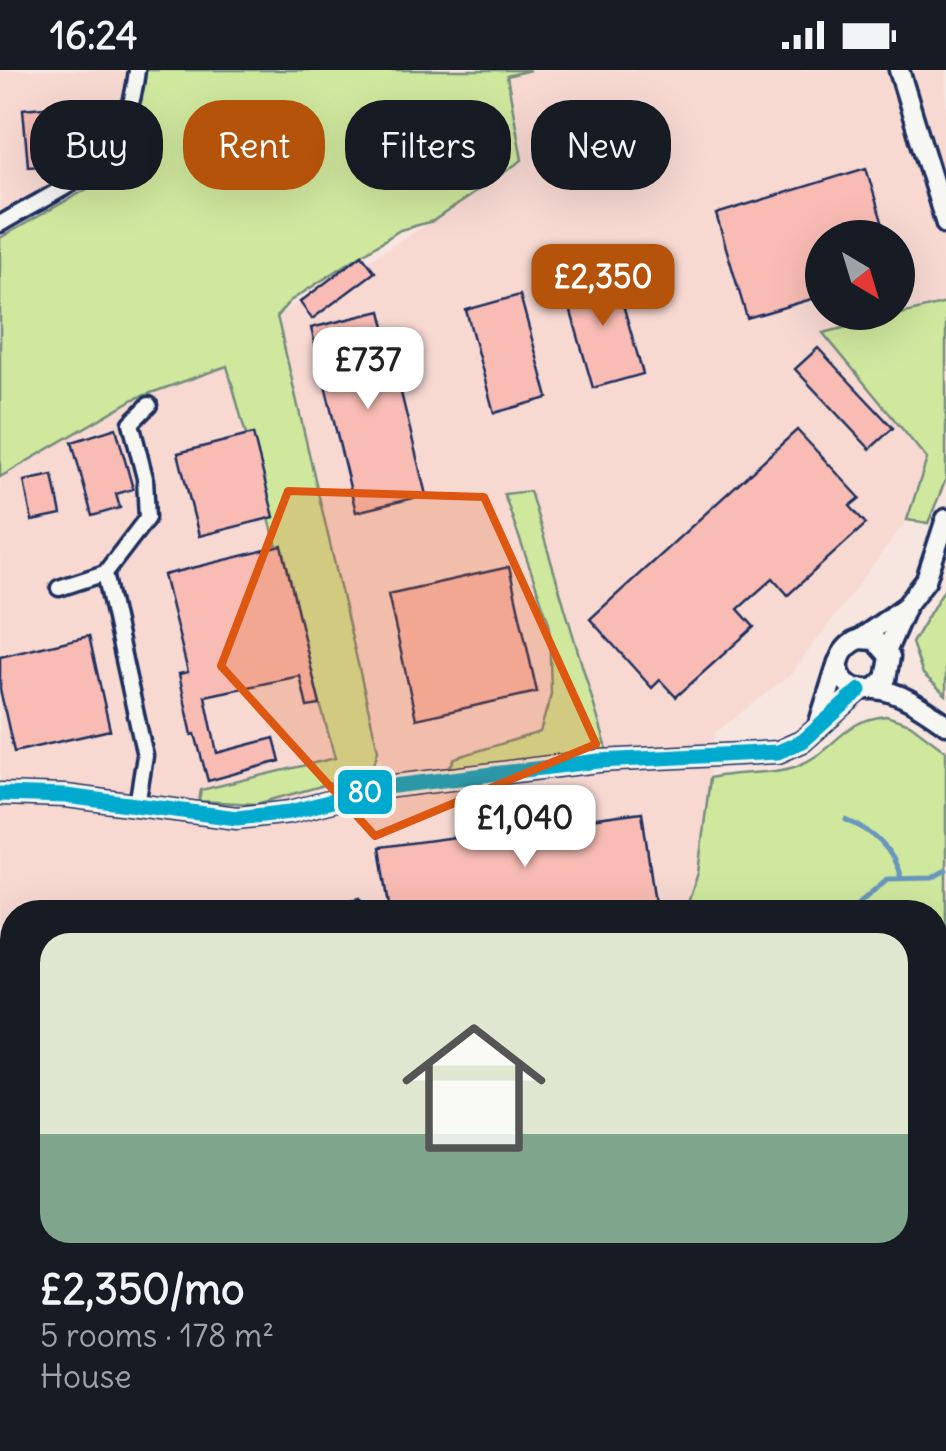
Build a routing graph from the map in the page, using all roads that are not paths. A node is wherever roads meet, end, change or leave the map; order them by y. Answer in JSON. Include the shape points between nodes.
{"nodes":[{"id":1,"x":137,"y":70,"type":"edge"},
{"id":2,"x":899,"y":70,"type":"edge"},
{"id":3,"x":0,"y":224,"type":"edge"},
{"id":4,"x":946,"y":224,"type":"edge"},
{"id":5,"x":149,"y":406,"type":"dead end"},
{"id":6,"x":946,"y":519,"type":"edge"},
{"id":7,"x":104,"y":573,"type":"junction"},
{"id":8,"x":59,"y":588,"type":"dead end"},
{"id":9,"x":906,"y":606,"type":"junction"},
{"id":10,"x":860,"y":638,"type":"junction"},
{"id":11,"x":888,"y":658,"type":"junction"},
{"id":12,"x":838,"y":662,"type":"junction"},
{"id":13,"x":867,"y":690,"type":"junction"},
{"id":14,"x":919,"y":705,"type":"junction"},
{"id":15,"x":819,"y":724,"type":"junction"},
{"id":16,"x":946,"y":724,"type":"edge"},
{"id":17,"x":0,"y":794,"type":"edge"},
{"id":18,"x":137,"y":805,"type":"junction"}],
"edges":[{"from":1,"to":3,"type":"street","via":[[126,126],[106,154],[82,179]]},
{"from":2,"to":4,"type":"street"},
{"from":5,"to":7,"type":"street","via":[[131,423],[146,478],[147,518]]},
{"from":6,"to":9,"type":"street","via":[[926,580]]},
{"from":7,"to":8,"type":"street"},
{"from":7,"to":18,"type":"street","via":[[146,756]]},
{"from":9,"to":10,"type":"street"},
{"from":9,"to":11,"type":"street"},
{"from":10,"to":11,"type":"street","via":[[875,640]]},
{"from":10,"to":12,"type":"street"},
{"from":11,"to":13,"type":"street","via":[[886,680]]},
{"from":11,"to":14,"type":"street"},
{"from":12,"to":13,"type":"street","via":[[848,685]]},
{"from":12,"to":15,"type":"street"},
{"from":13,"to":14,"type":"street"},
{"from":13,"to":15,"type":"street"},
{"from":14,"to":16,"type":"street"},
{"from":15,"to":18,"type":"street","via":[[778,752],[599,761],[386,787],[290,812],[237,818]]},
{"from":17,"to":18,"type":"street"}]}
